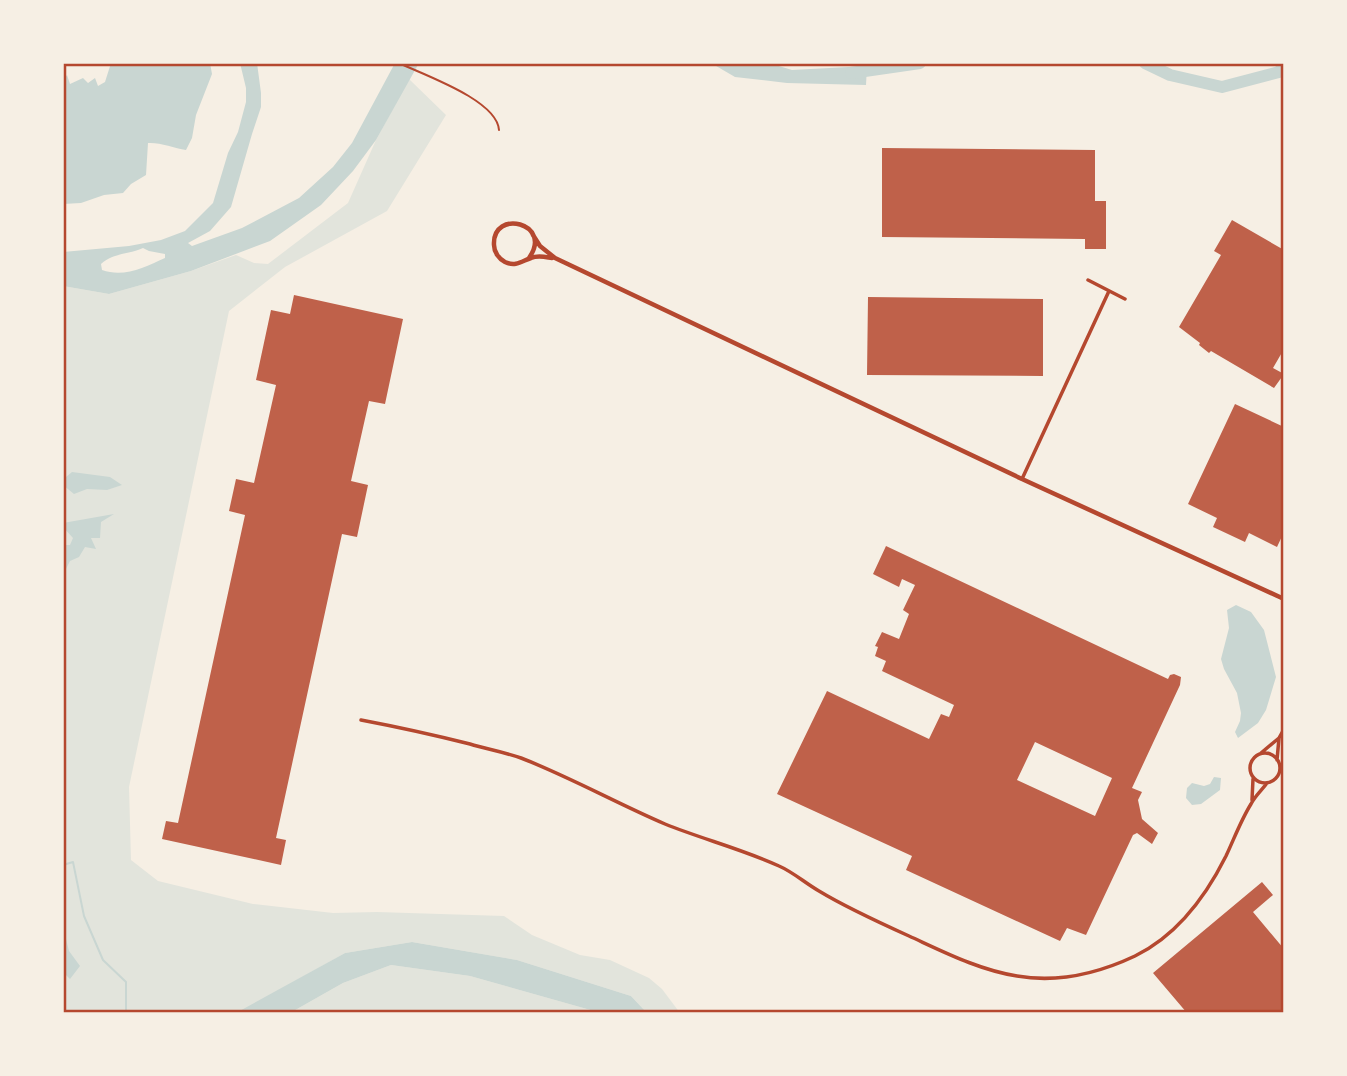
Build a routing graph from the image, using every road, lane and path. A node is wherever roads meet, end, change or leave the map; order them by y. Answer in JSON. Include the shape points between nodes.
{"nodes":[{"id":1,"x":400,"y":63,"type":"edge"},
{"id":2,"x":499,"y":130,"type":"dead end"},
{"id":3,"x":533,"y":235,"type":"junction"},
{"id":4,"x":529,"y":258,"type":"junction"},
{"id":5,"x":555,"y":258,"type":"junction"},
{"id":6,"x":1088,"y":280,"type":"dead end"},
{"id":7,"x":1109,"y":291,"type":"junction"},
{"id":8,"x":1125,"y":299,"type":"dead end"},
{"id":9,"x":1022,"y":479,"type":"junction"},
{"id":10,"x":1283,"y":600,"type":"edge"},
{"id":11,"x":361,"y":720,"type":"dead end"},
{"id":12,"x":1284,"y":729,"type":"edge"},
{"id":13,"x":1279,"y":738,"type":"junction"},
{"id":14,"x":1259,"y":754,"type":"junction"},
{"id":15,"x":1277,"y":760,"type":"junction"},
{"id":16,"x":1252,"y":777,"type":"junction"},
{"id":17,"x":1267,"y":783,"type":"junction"},
{"id":18,"x":1252,"y":802,"type":"junction"}],
"edges":[{"from":1,"to":2,"type":"lane","via":[[468,94],[498,123]]},
{"from":3,"to":4,"type":"street","via":[[535,247]]},
{"from":3,"to":4,"type":"street","via":[[526,226],[511,223],[498,231],[494,241],[496,253],[506,262],[519,264]]},
{"from":3,"to":5,"type":"street"},
{"from":4,"to":5,"type":"street"},
{"from":5,"to":9,"type":"street"},
{"from":6,"to":7,"type":"street"},
{"from":7,"to":8,"type":"street"},
{"from":7,"to":9,"type":"street"},
{"from":9,"to":10,"type":"street"},
{"from":11,"to":18,"type":"street","via":[[518,757],[650,818],[781,867],[864,915],[961,960],[1018,976],[1086,974],[1136,956],[1164,937],[1211,883]]},
{"from":12,"to":13,"type":"street"},
{"from":13,"to":14,"type":"street"},
{"from":13,"to":15,"type":"street"},
{"from":14,"to":15,"type":"street"},
{"from":14,"to":16,"type":"street","via":[[1251,761]]},
{"from":15,"to":17,"type":"street","via":[[1279,773]]},
{"from":16,"to":17,"type":"street"},
{"from":16,"to":18,"type":"street"},
{"from":17,"to":18,"type":"street"}]}
